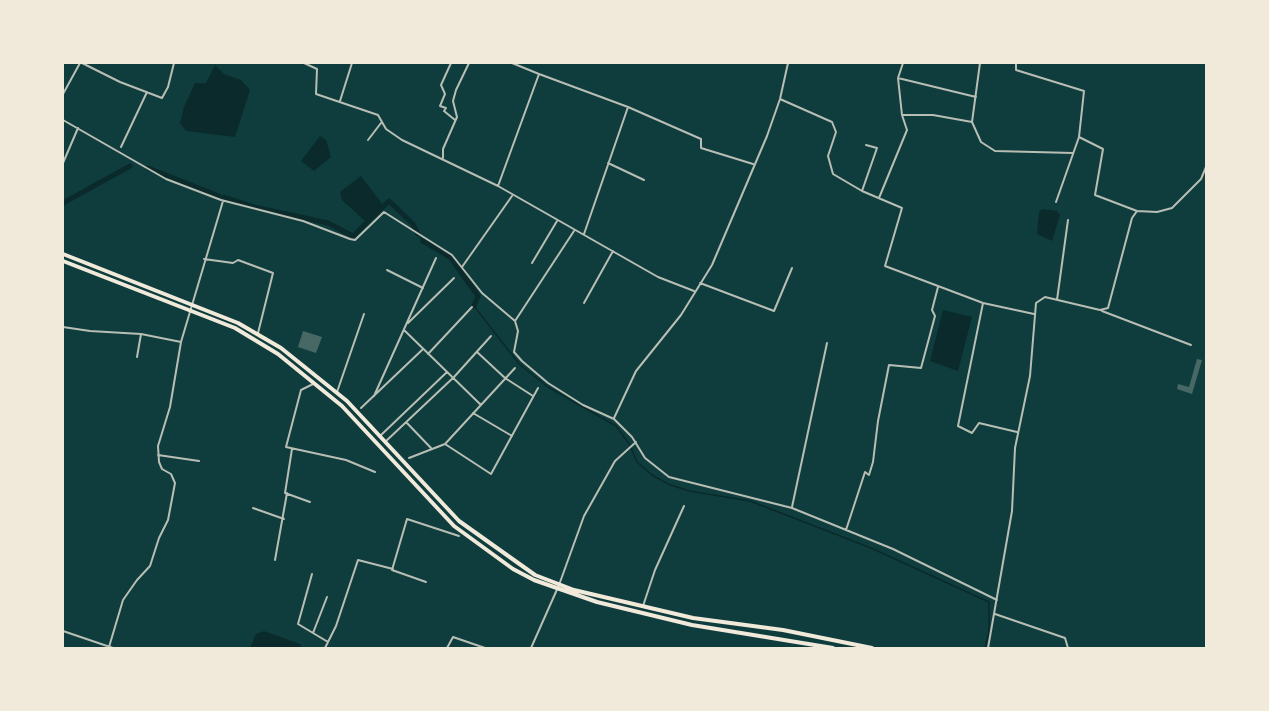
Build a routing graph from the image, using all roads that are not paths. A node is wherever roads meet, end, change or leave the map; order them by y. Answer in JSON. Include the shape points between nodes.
{"nodes":[{"id":1,"x":81,"y":63,"type":"edge"},
{"id":2,"x":174,"y":63,"type":"edge"},
{"id":3,"x":304,"y":63,"type":"edge"},
{"id":4,"x":319,"y":63,"type":"edge"},
{"id":5,"x":351,"y":63,"type":"edge"},
{"id":6,"x":450,"y":63,"type":"edge"},
{"id":7,"x":469,"y":63,"type":"edge"},
{"id":8,"x":512,"y":63,"type":"edge"},
{"id":9,"x":788,"y":63,"type":"edge"},
{"id":10,"x":903,"y":63,"type":"edge"},
{"id":11,"x":980,"y":63,"type":"edge"},
{"id":12,"x":1016,"y":63,"type":"edge"},
{"id":13,"x":316,"y":66,"type":"junction"},
{"id":14,"x":539,"y":74,"type":"junction"},
{"id":15,"x":898,"y":78,"type":"junction"},
{"id":16,"x":147,"y":92,"type":"junction"},
{"id":17,"x":63,"y":94,"type":"edge"},
{"id":18,"x":976,"y":97,"type":"junction"},
{"id":19,"x":780,"y":99,"type":"junction"},
{"id":20,"x":340,"y":101,"type":"junction"},
{"id":21,"x":628,"y":107,"type":"junction"},
{"id":22,"x":902,"y":115,"type":"junction"},
{"id":23,"x":63,"y":120,"type":"edge"},
{"id":24,"x":455,"y":120,"type":"junction"},
{"id":25,"x":972,"y":122,"type":"junction"},
{"id":26,"x":381,"y":123,"type":"junction"},
{"id":27,"x":78,"y":128,"type":"junction"},
{"id":28,"x":1079,"y":138,"type":"junction"},
{"id":29,"x":368,"y":140,"type":"dead end"},
{"id":30,"x":866,"y":145,"type":"dead end"},
{"id":31,"x":121,"y":147,"type":"dead end"},
{"id":32,"x":1074,"y":153,"type":"junction"},
{"id":33,"x":443,"y":159,"type":"junction"},
{"id":34,"x":63,"y":164,"type":"edge"},
{"id":35,"x":608,"y":164,"type":"junction"},
{"id":36,"x":753,"y":164,"type":"junction"},
{"id":37,"x":1206,"y":167,"type":"edge"},
{"id":38,"x":644,"y":180,"type":"dead end"},
{"id":39,"x":498,"y":186,"type":"junction"},
{"id":40,"x":862,"y":191,"type":"junction"},
{"id":41,"x":512,"y":196,"type":"junction"},
{"id":42,"x":879,"y":198,"type":"junction"},
{"id":43,"x":223,"y":201,"type":"junction"},
{"id":44,"x":1056,"y":202,"type":"dead end"},
{"id":45,"x":1137,"y":211,"type":"junction"},
{"id":46,"x":557,"y":220,"type":"junction"},
{"id":47,"x":1068,"y":220,"type":"dead end"},
{"id":48,"x":574,"y":230,"type":"junction"},
{"id":49,"x":583,"y":235,"type":"junction"},
{"id":50,"x":613,"y":251,"type":"junction"},
{"id":51,"x":63,"y":254,"type":"edge"},
{"id":52,"x":436,"y":258,"type":"dead end"},
{"id":53,"x":204,"y":259,"type":"junction"},
{"id":54,"x":63,"y":261,"type":"edge"},
{"id":55,"x":532,"y":263,"type":"dead end"},
{"id":56,"x":462,"y":267,"type":"junction"},
{"id":57,"x":792,"y":268,"type":"dead end"},
{"id":58,"x":387,"y":270,"type":"dead end"},
{"id":59,"x":454,"y":278,"type":"dead end"},
{"id":60,"x":700,"y":283,"type":"junction"},
{"id":61,"x":938,"y":287,"type":"junction"},
{"id":62,"x":423,"y":288,"type":"junction"},
{"id":63,"x":694,"y":291,"type":"junction"},
{"id":64,"x":1057,"y":300,"type":"junction"},
{"id":65,"x":584,"y":303,"type":"dead end"},
{"id":66,"x":983,"y":303,"type":"junction"},
{"id":67,"x":193,"y":305,"type":"junction"},
{"id":68,"x":472,"y":307,"type":"dead end"},
{"id":69,"x":192,"y":310,"type":"junction"},
{"id":70,"x":1100,"y":310,"type":"junction"},
{"id":71,"x":364,"y":314,"type":"dead end"},
{"id":72,"x":1034,"y":314,"type":"junction"},
{"id":73,"x":515,"y":321,"type":"junction"},
{"id":74,"x":406,"y":325,"type":"junction"},
{"id":75,"x":63,"y":327,"type":"edge"},
{"id":76,"x":404,"y":330,"type":"junction"},
{"id":77,"x":258,"y":333,"type":"junction"},
{"id":78,"x":141,"y":334,"type":"junction"},
{"id":79,"x":491,"y":336,"type":"dead end"},
{"id":80,"x":181,"y":342,"type":"junction"},
{"id":81,"x":827,"y":343,"type":"dead end"},
{"id":82,"x":1191,"y":345,"type":"dead end"},
{"id":83,"x":423,"y":349,"type":"junction"},
{"id":84,"x":477,"y":352,"type":"junction"},
{"id":85,"x":428,"y":354,"type":"junction"},
{"id":86,"x":137,"y":357,"type":"dead end"},
{"id":87,"x":515,"y":368,"type":"dead end"},
{"id":88,"x":447,"y":372,"type":"junction"},
{"id":89,"x":453,"y":378,"type":"junction"},
{"id":90,"x":506,"y":378,"type":"junction"},
{"id":91,"x":315,"y":383,"type":"junction"},
{"id":92,"x":538,"y":388,"type":"dead end"},
{"id":93,"x":337,"y":392,"type":"junction"},
{"id":94,"x":374,"y":396,"type":"junction"},
{"id":95,"x":533,"y":396,"type":"junction"},
{"id":96,"x":481,"y":405,"type":"junction"},
{"id":97,"x":361,"y":408,"type":"dead end"},
{"id":98,"x":473,"y":413,"type":"junction"},
{"id":99,"x":614,"y":419,"type":"junction"},
{"id":100,"x":406,"y":422,"type":"junction"},
{"id":101,"x":1017,"y":432,"type":"junction"},
{"id":102,"x":380,"y":436,"type":"junction"},
{"id":103,"x":512,"y":436,"type":"junction"},
{"id":104,"x":385,"y":442,"type":"junction"},
{"id":105,"x":634,"y":442,"type":"junction"},
{"id":106,"x":445,"y":444,"type":"junction"},
{"id":107,"x":292,"y":448,"type":"junction"},
{"id":108,"x":432,"y":449,"type":"junction"},
{"id":109,"x":158,"y":454,"type":"junction"},
{"id":110,"x":409,"y":458,"type":"dead end"},
{"id":111,"x":199,"y":461,"type":"dead end"},
{"id":112,"x":375,"y":472,"type":"dead end"},
{"id":113,"x":287,"y":494,"type":"junction"},
{"id":114,"x":310,"y":502,"type":"dead end"},
{"id":115,"x":684,"y":506,"type":"dead end"},
{"id":116,"x":253,"y":508,"type":"dead end"},
{"id":117,"x":792,"y":508,"type":"junction"},
{"id":118,"x":284,"y":519,"type":"junction"},
{"id":119,"x":846,"y":530,"type":"junction"},
{"id":120,"x":459,"y":536,"type":"dead end"},
{"id":121,"x":275,"y":560,"type":"dead end"},
{"id":122,"x":393,"y":569,"type":"junction"},
{"id":123,"x":312,"y":574,"type":"dead end"},
{"id":124,"x":426,"y":582,"type":"dead end"},
{"id":125,"x":558,"y":588,"type":"junction"},
{"id":126,"x":327,"y":597,"type":"dead end"},
{"id":127,"x":997,"y":600,"type":"junction"},
{"id":128,"x":643,"y":606,"type":"junction"},
{"id":129,"x":994,"y":614,"type":"junction"},
{"id":130,"x":63,"y":632,"type":"edge"},
{"id":131,"x":313,"y":633,"type":"junction"},
{"id":132,"x":328,"y":642,"type":"junction"},
{"id":133,"x":111,"y":647,"type":"edge"},
{"id":134,"x":325,"y":648,"type":"edge"},
{"id":135,"x":447,"y":648,"type":"edge"},
{"id":136,"x":485,"y":648,"type":"edge"},
{"id":137,"x":531,"y":648,"type":"edge"},
{"id":138,"x":832,"y":648,"type":"edge"},
{"id":139,"x":872,"y":648,"type":"edge"},
{"id":140,"x":988,"y":648,"type":"edge"},
{"id":141,"x":1068,"y":648,"type":"edge"}],
"edges":[{"from":1,"to":16,"type":"street"},
{"from":1,"to":17,"type":"street"},
{"from":2,"to":16,"type":"street","via":[[162,98]]},
{"from":3,"to":13,"type":"street"},
{"from":4,"to":13,"type":"street"},
{"from":5,"to":20,"type":"street"},
{"from":6,"to":24,"type":"street","via":[[441,85],[445,94],[440,106]]},
{"from":7,"to":24,"type":"street","via":[[453,101]]},
{"from":8,"to":14,"type":"street"},
{"from":9,"to":19,"type":"street"},
{"from":10,"to":15,"type":"street"},
{"from":11,"to":18,"type":"street"},
{"from":12,"to":28,"type":"street","via":[[1016,70],[1084,91]]},
{"from":13,"to":20,"type":"street","via":[[316,94]]},
{"from":14,"to":21,"type":"street"},
{"from":14,"to":39,"type":"street"},
{"from":15,"to":18,"type":"street"},
{"from":15,"to":22,"type":"street"},
{"from":16,"to":31,"type":"street"},
{"from":18,"to":25,"type":"street"},
{"from":19,"to":36,"type":"street"},
{"from":19,"to":40,"type":"street","via":[[832,122],[836,132],[828,156],[833,174]]},
{"from":20,"to":26,"type":"street","via":[[378,115]]},
{"from":21,"to":35,"type":"street"},
{"from":21,"to":36,"type":"street","via":[[701,139],[701,148]]},
{"from":22,"to":25,"type":"street","via":[[933,115]]},
{"from":22,"to":42,"type":"street","via":[[907,130]]},
{"from":23,"to":27,"type":"street"},
{"from":24,"to":33,"type":"street"},
{"from":25,"to":32,"type":"street","via":[[981,141],[995,151]]},
{"from":26,"to":29,"type":"street"},
{"from":26,"to":33,"type":"street","via":[[402,140]]},
{"from":27,"to":34,"type":"street"},
{"from":27,"to":43,"type":"street","via":[[166,179]]},
{"from":28,"to":32,"type":"street"},
{"from":28,"to":45,"type":"street","via":[[1103,149],[1095,195]]},
{"from":30,"to":40,"type":"street","via":[[877,148]]},
{"from":32,"to":44,"type":"street"},
{"from":33,"to":39,"type":"street"},
{"from":35,"to":38,"type":"street"},
{"from":35,"to":49,"type":"street"},
{"from":36,"to":60,"type":"street","via":[[712,266]]},
{"from":37,"to":45,"type":"street","via":[[1201,179],[1172,208]]},
{"from":39,"to":41,"type":"street"},
{"from":40,"to":42,"type":"street"},
{"from":41,"to":46,"type":"street"},
{"from":41,"to":56,"type":"street"},
{"from":42,"to":61,"type":"street","via":[[902,208],[885,266]]},
{"from":43,"to":53,"type":"street"},
{"from":43,"to":56,"type":"street","via":[[303,221],[355,240],[384,212],[452,255]]},
{"from":45,"to":70,"type":"street","via":[[1108,308]]},
{"from":46,"to":48,"type":"street"},
{"from":46,"to":55,"type":"street"},
{"from":47,"to":64,"type":"street"},
{"from":48,"to":49,"type":"street"},
{"from":48,"to":73,"type":"street"},
{"from":49,"to":50,"type":"street"},
{"from":50,"to":63,"type":"street","via":[[658,277]]},
{"from":50,"to":65,"type":"street"},
{"from":51,"to":67,"type":"main road"},
{"from":52,"to":62,"type":"street"},
{"from":53,"to":67,"type":"street"},
{"from":53,"to":77,"type":"street","via":[[233,263],[238,260],[273,273]]},
{"from":54,"to":69,"type":"main road"},
{"from":56,"to":73,"type":"street","via":[[482,293]]},
{"from":57,"to":60,"type":"street","via":[[774,311]]},
{"from":58,"to":62,"type":"street"},
{"from":59,"to":74,"type":"street"},
{"from":60,"to":63,"type":"street"},
{"from":61,"to":66,"type":"street"},
{"from":61,"to":119,"type":"street","via":[[932,310],[936,316],[921,368],[889,365],[873,462],[869,474],[865,472]]},
{"from":62,"to":74,"type":"street"},
{"from":63,"to":99,"type":"street","via":[[681,315],[636,371]]},
{"from":64,"to":70,"type":"street"},
{"from":64,"to":72,"type":"street","via":[[1045,297],[1036,303]]},
{"from":66,"to":72,"type":"street"},
{"from":66,"to":101,"type":"street","via":[[958,426],[972,433],[979,423]]},
{"from":67,"to":69,"type":"street"},
{"from":67,"to":77,"type":"main road"},
{"from":68,"to":85,"type":"street"},
{"from":69,"to":80,"type":"street"},
{"from":69,"to":91,"type":"main road","via":[[249,336]]},
{"from":70,"to":82,"type":"street"},
{"from":71,"to":93,"type":"street"},
{"from":72,"to":101,"type":"street","via":[[1030,376]]},
{"from":73,"to":99,"type":"street","via":[[518,331],[514,352],[522,361],[548,383]]},
{"from":74,"to":76,"type":"street"},
{"from":75,"to":78,"type":"street"},
{"from":76,"to":83,"type":"street"},
{"from":76,"to":94,"type":"street"},
{"from":77,"to":93,"type":"main road"},
{"from":78,"to":80,"type":"street"},
{"from":78,"to":86,"type":"street"},
{"from":79,"to":84,"type":"street"},
{"from":80,"to":109,"type":"street"},
{"from":81,"to":117,"type":"street"},
{"from":83,"to":85,"type":"street"},
{"from":83,"to":94,"type":"street"},
{"from":84,"to":89,"type":"street"},
{"from":84,"to":90,"type":"street"},
{"from":85,"to":88,"type":"street"},
{"from":87,"to":90,"type":"street"},
{"from":88,"to":89,"type":"street"},
{"from":88,"to":102,"type":"street"},
{"from":89,"to":96,"type":"street"},
{"from":89,"to":100,"type":"street"},
{"from":90,"to":95,"type":"street"},
{"from":90,"to":96,"type":"street"},
{"from":91,"to":107,"type":"street","via":[[301,390],[286,442],[286,447]]},
{"from":91,"to":125,"type":"main road","via":[[342,406],[454,526],[513,569]]},
{"from":92,"to":95,"type":"street"},
{"from":93,"to":102,"type":"main road"},
{"from":94,"to":97,"type":"street"},
{"from":95,"to":103,"type":"street"},
{"from":96,"to":98,"type":"street"},
{"from":98,"to":103,"type":"street"},
{"from":98,"to":106,"type":"street"},
{"from":99,"to":105,"type":"street"},
{"from":100,"to":104,"type":"street"},
{"from":100,"to":108,"type":"street"},
{"from":101,"to":127,"type":"street","via":[[1012,512]]},
{"from":102,"to":104,"type":"main road"},
{"from":103,"to":106,"type":"street","via":[[491,474]]},
{"from":104,"to":125,"type":"main road","via":[[459,521],[517,564]]},
{"from":105,"to":117,"type":"street","via":[[645,458],[669,477]]},
{"from":105,"to":125,"type":"street","via":[[610,469],[584,516]]},
{"from":106,"to":108,"type":"street"},
{"from":107,"to":112,"type":"street","via":[[346,460]]},
{"from":107,"to":113,"type":"street"},
{"from":108,"to":110,"type":"street"},
{"from":109,"to":111,"type":"street"},
{"from":109,"to":133,"type":"street","via":[[162,469],[171,474],[175,483],[168,520],[150,566],[123,600]]},
{"from":113,"to":114,"type":"street"},
{"from":113,"to":118,"type":"street"},
{"from":115,"to":128,"type":"street"},
{"from":116,"to":118,"type":"street"},
{"from":117,"to":119,"type":"street"},
{"from":118,"to":121,"type":"street"},
{"from":119,"to":127,"type":"street"},
{"from":120,"to":122,"type":"street","via":[[407,519]]},
{"from":122,"to":124,"type":"street"},
{"from":122,"to":132,"type":"street","via":[[358,560]]},
{"from":123,"to":131,"type":"street","via":[[298,624]]},
{"from":125,"to":128,"type":"main road"},
{"from":125,"to":137,"type":"street"},
{"from":125,"to":138,"type":"main road","via":[[692,625]]},
{"from":126,"to":131,"type":"street"},
{"from":127,"to":129,"type":"street"},
{"from":128,"to":139,"type":"main road"},
{"from":129,"to":140,"type":"street"},
{"from":129,"to":141,"type":"street","via":[[1065,638]]},
{"from":130,"to":133,"type":"street"},
{"from":131,"to":132,"type":"street"},
{"from":132,"to":134,"type":"street"},
{"from":135,"to":136,"type":"street","via":[[453,637]]}]}
